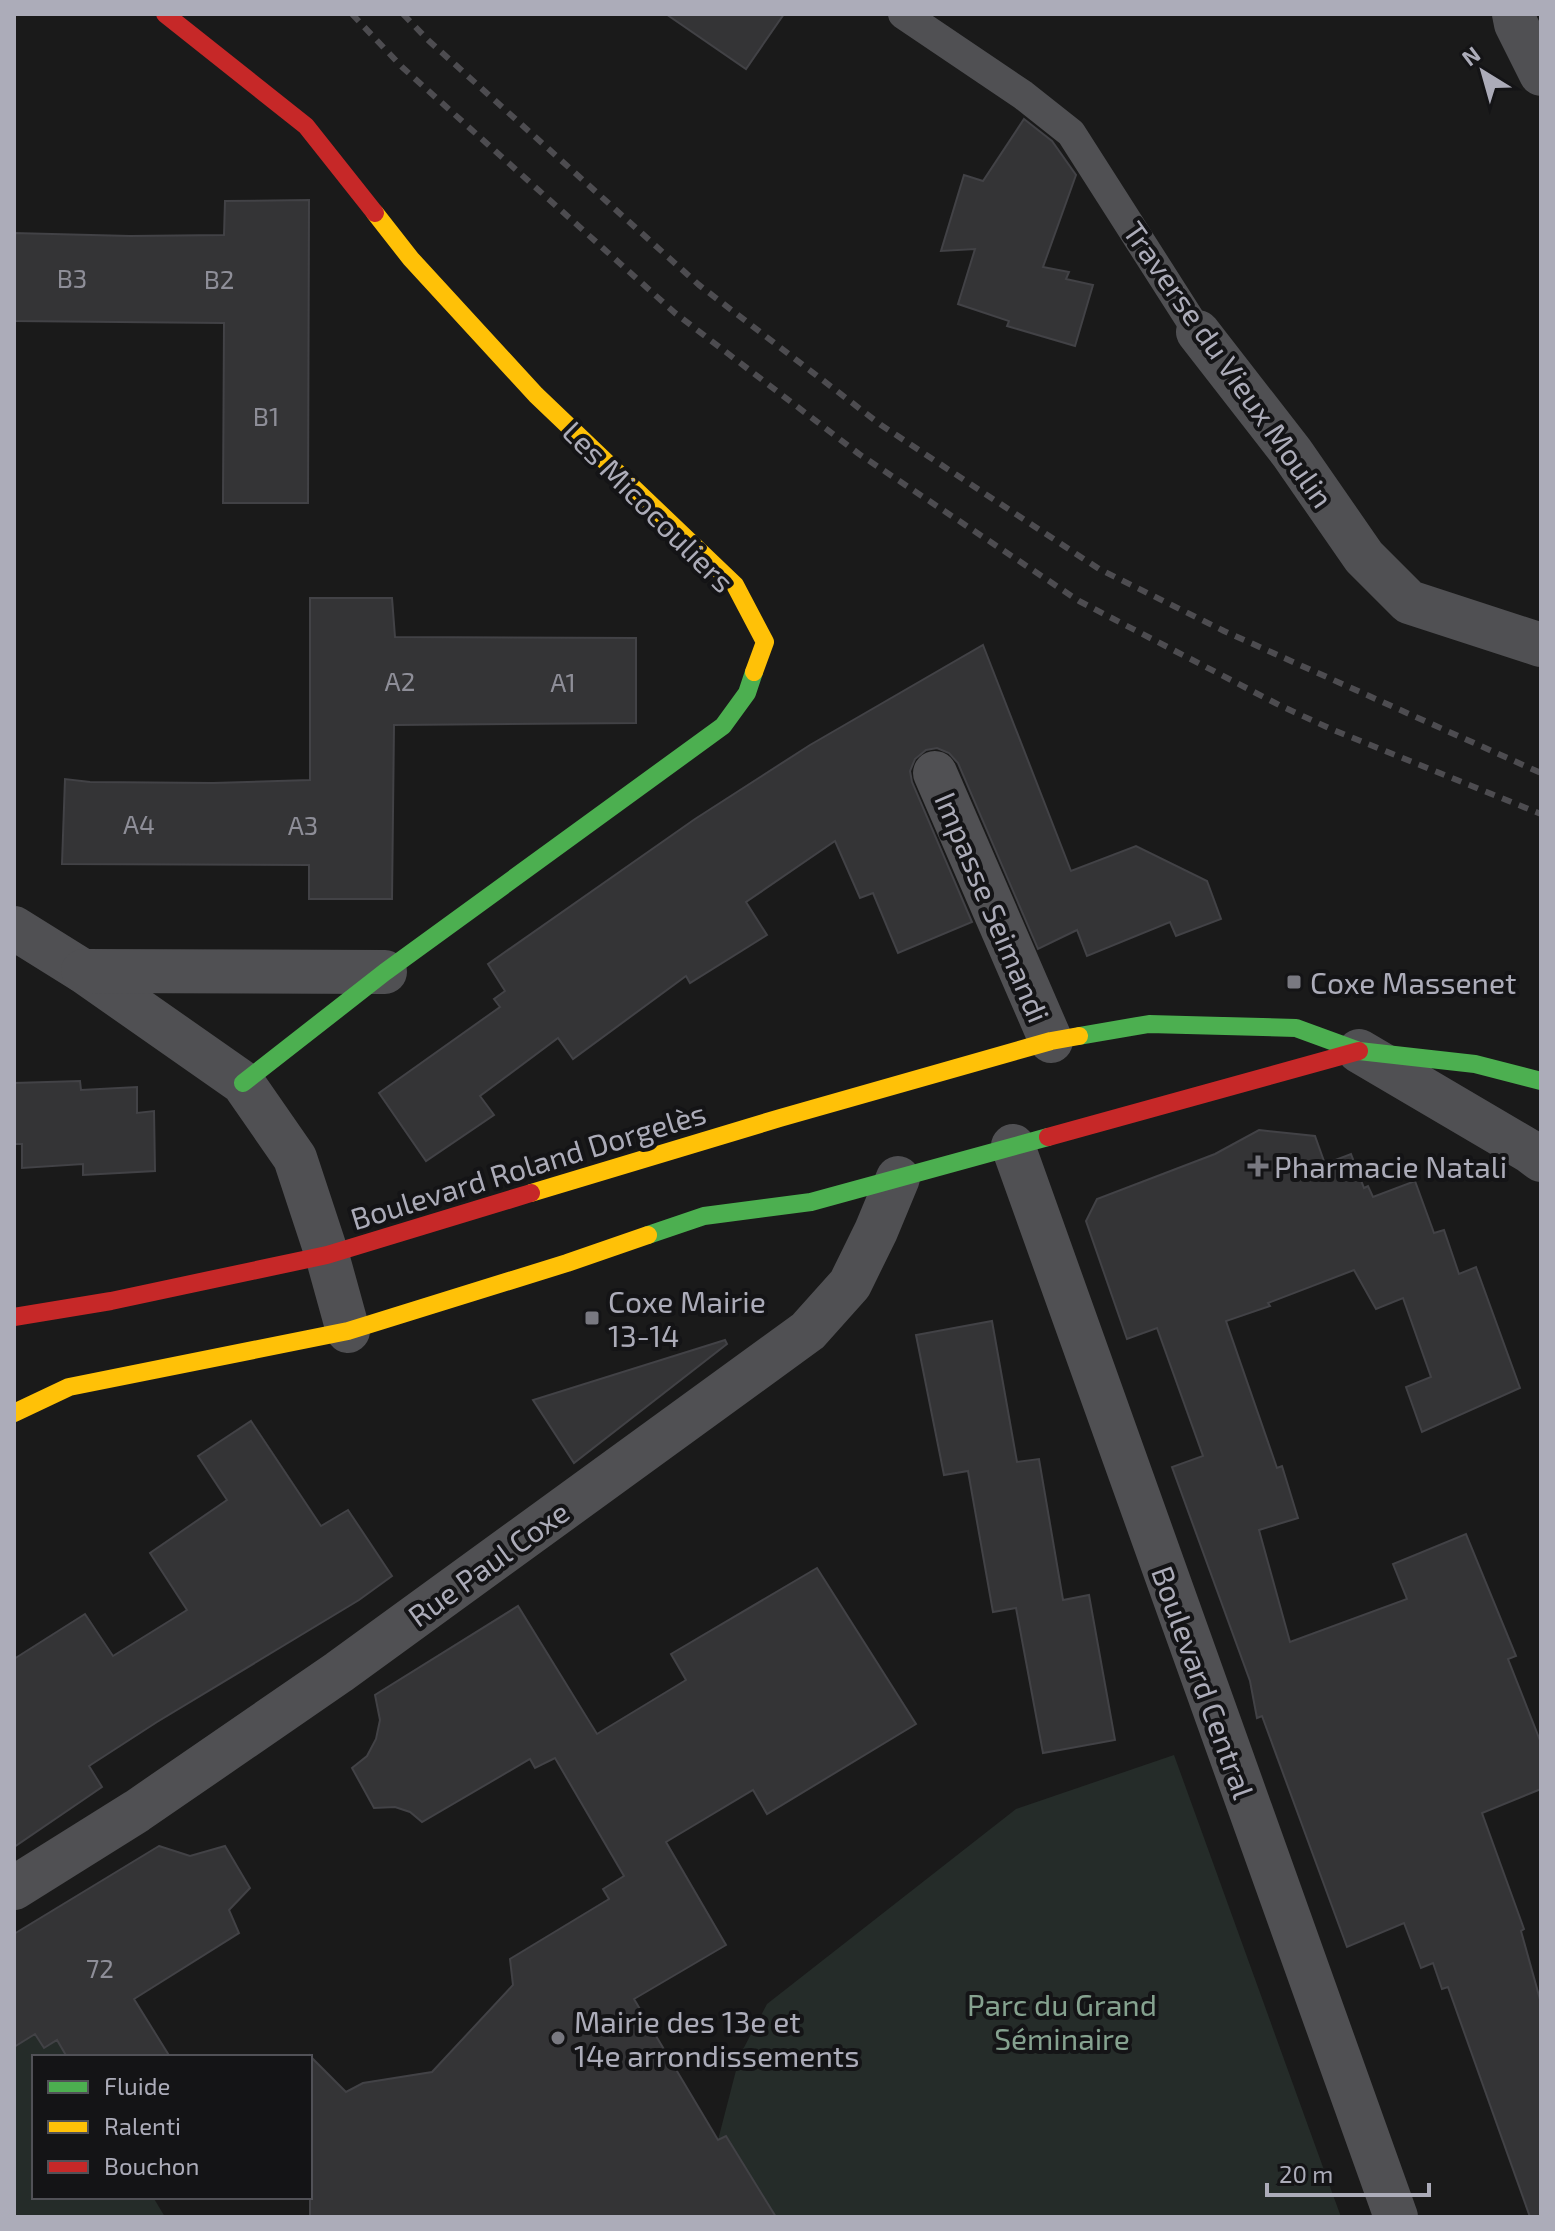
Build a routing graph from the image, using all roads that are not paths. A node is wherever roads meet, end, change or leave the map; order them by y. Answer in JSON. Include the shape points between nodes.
{"nodes":[{"id":1,"x":165,"y":14,"type":"edge"},
{"id":2,"x":903,"y":14,"type":"edge"},
{"id":3,"x":1514,"y":14,"type":"edge"},
{"id":4,"x":1541,"y":74,"type":"edge"},
{"id":5,"x":1198,"y":332,"type":"joint"},
{"id":6,"x":1541,"y":645,"type":"edge"},
{"id":7,"x":935,"y":773,"type":"dead end"},
{"id":8,"x":14,"y":928,"type":"edge"},
{"id":9,"x":83,"y":971,"type":"junction"},
{"id":10,"x":385,"y":972,"type":"junction"},
{"id":11,"x":1051,"y":1041,"type":"junction"},
{"id":12,"x":1359,"y":1051,"type":"junction"},
{"id":13,"x":1541,"y":1081,"type":"edge"},
{"id":14,"x":243,"y":1083,"type":"junction"},
{"id":15,"x":1013,"y":1146,"type":"junction"},
{"id":16,"x":1541,"y":1160,"type":"edge"},
{"id":17,"x":898,"y":1178,"type":"junction"},
{"id":18,"x":327,"y":1255,"type":"junction"},
{"id":19,"x":14,"y":1317,"type":"edge"},
{"id":20,"x":348,"y":1331,"type":"junction"},
{"id":21,"x":14,"y":1413,"type":"edge"},
{"id":22,"x":14,"y":1888,"type":"edge"},
{"id":23,"x":1396,"y":2217,"type":"edge"}],
"edges":[{"from":1,"to":10,"type":"main road","name":"Les Micocouliers","via":[[306,126],[411,259],[536,395],[735,585],[765,642],[747,693],[723,726]]},
{"from":2,"to":5,"type":"lane","name":"Traverse du Vieux Moulin","via":[[1071,133]]},
{"from":3,"to":4,"type":"street"},
{"from":5,"to":6,"type":"street","name":"Traverse du Vieux Moulin","via":[[1364,557],[1409,602]]},
{"from":7,"to":11,"type":"street","name":"Impasse Seimandi"},
{"from":8,"to":9,"type":"street"},
{"from":9,"to":10,"type":"street"},
{"from":9,"to":14,"type":"street"},
{"from":10,"to":14,"type":"main road","name":"Les Micocouliers"},
{"from":11,"to":12,"type":"main road","name":"Boulevard Roland Dorgelès","via":[[1149,1024],[1296,1028]]},
{"from":11,"to":18,"type":"main road","name":"Boulevard Roland Dorgelès"},
{"from":12,"to":13,"type":"main road","via":[[1475,1064]]},
{"from":12,"to":15,"type":"main road"},
{"from":12,"to":16,"type":"street"},
{"from":14,"to":18,"type":"street","via":[[295,1158]]},
{"from":15,"to":17,"type":"main road"},
{"from":15,"to":23,"type":"street","name":"Boulevard Central"},
{"from":17,"to":20,"type":"main road","via":[[811,1202],[704,1216]]},
{"from":17,"to":22,"type":"street","name":"Rue Paul Coxe","via":[[850,1284],[808,1331],[339,1672]]},
{"from":18,"to":19,"type":"main road","name":"Boulevard Roland Dorgelès"},
{"from":18,"to":20,"type":"street"},
{"from":20,"to":21,"type":"main road","via":[[69,1387]]}]}
